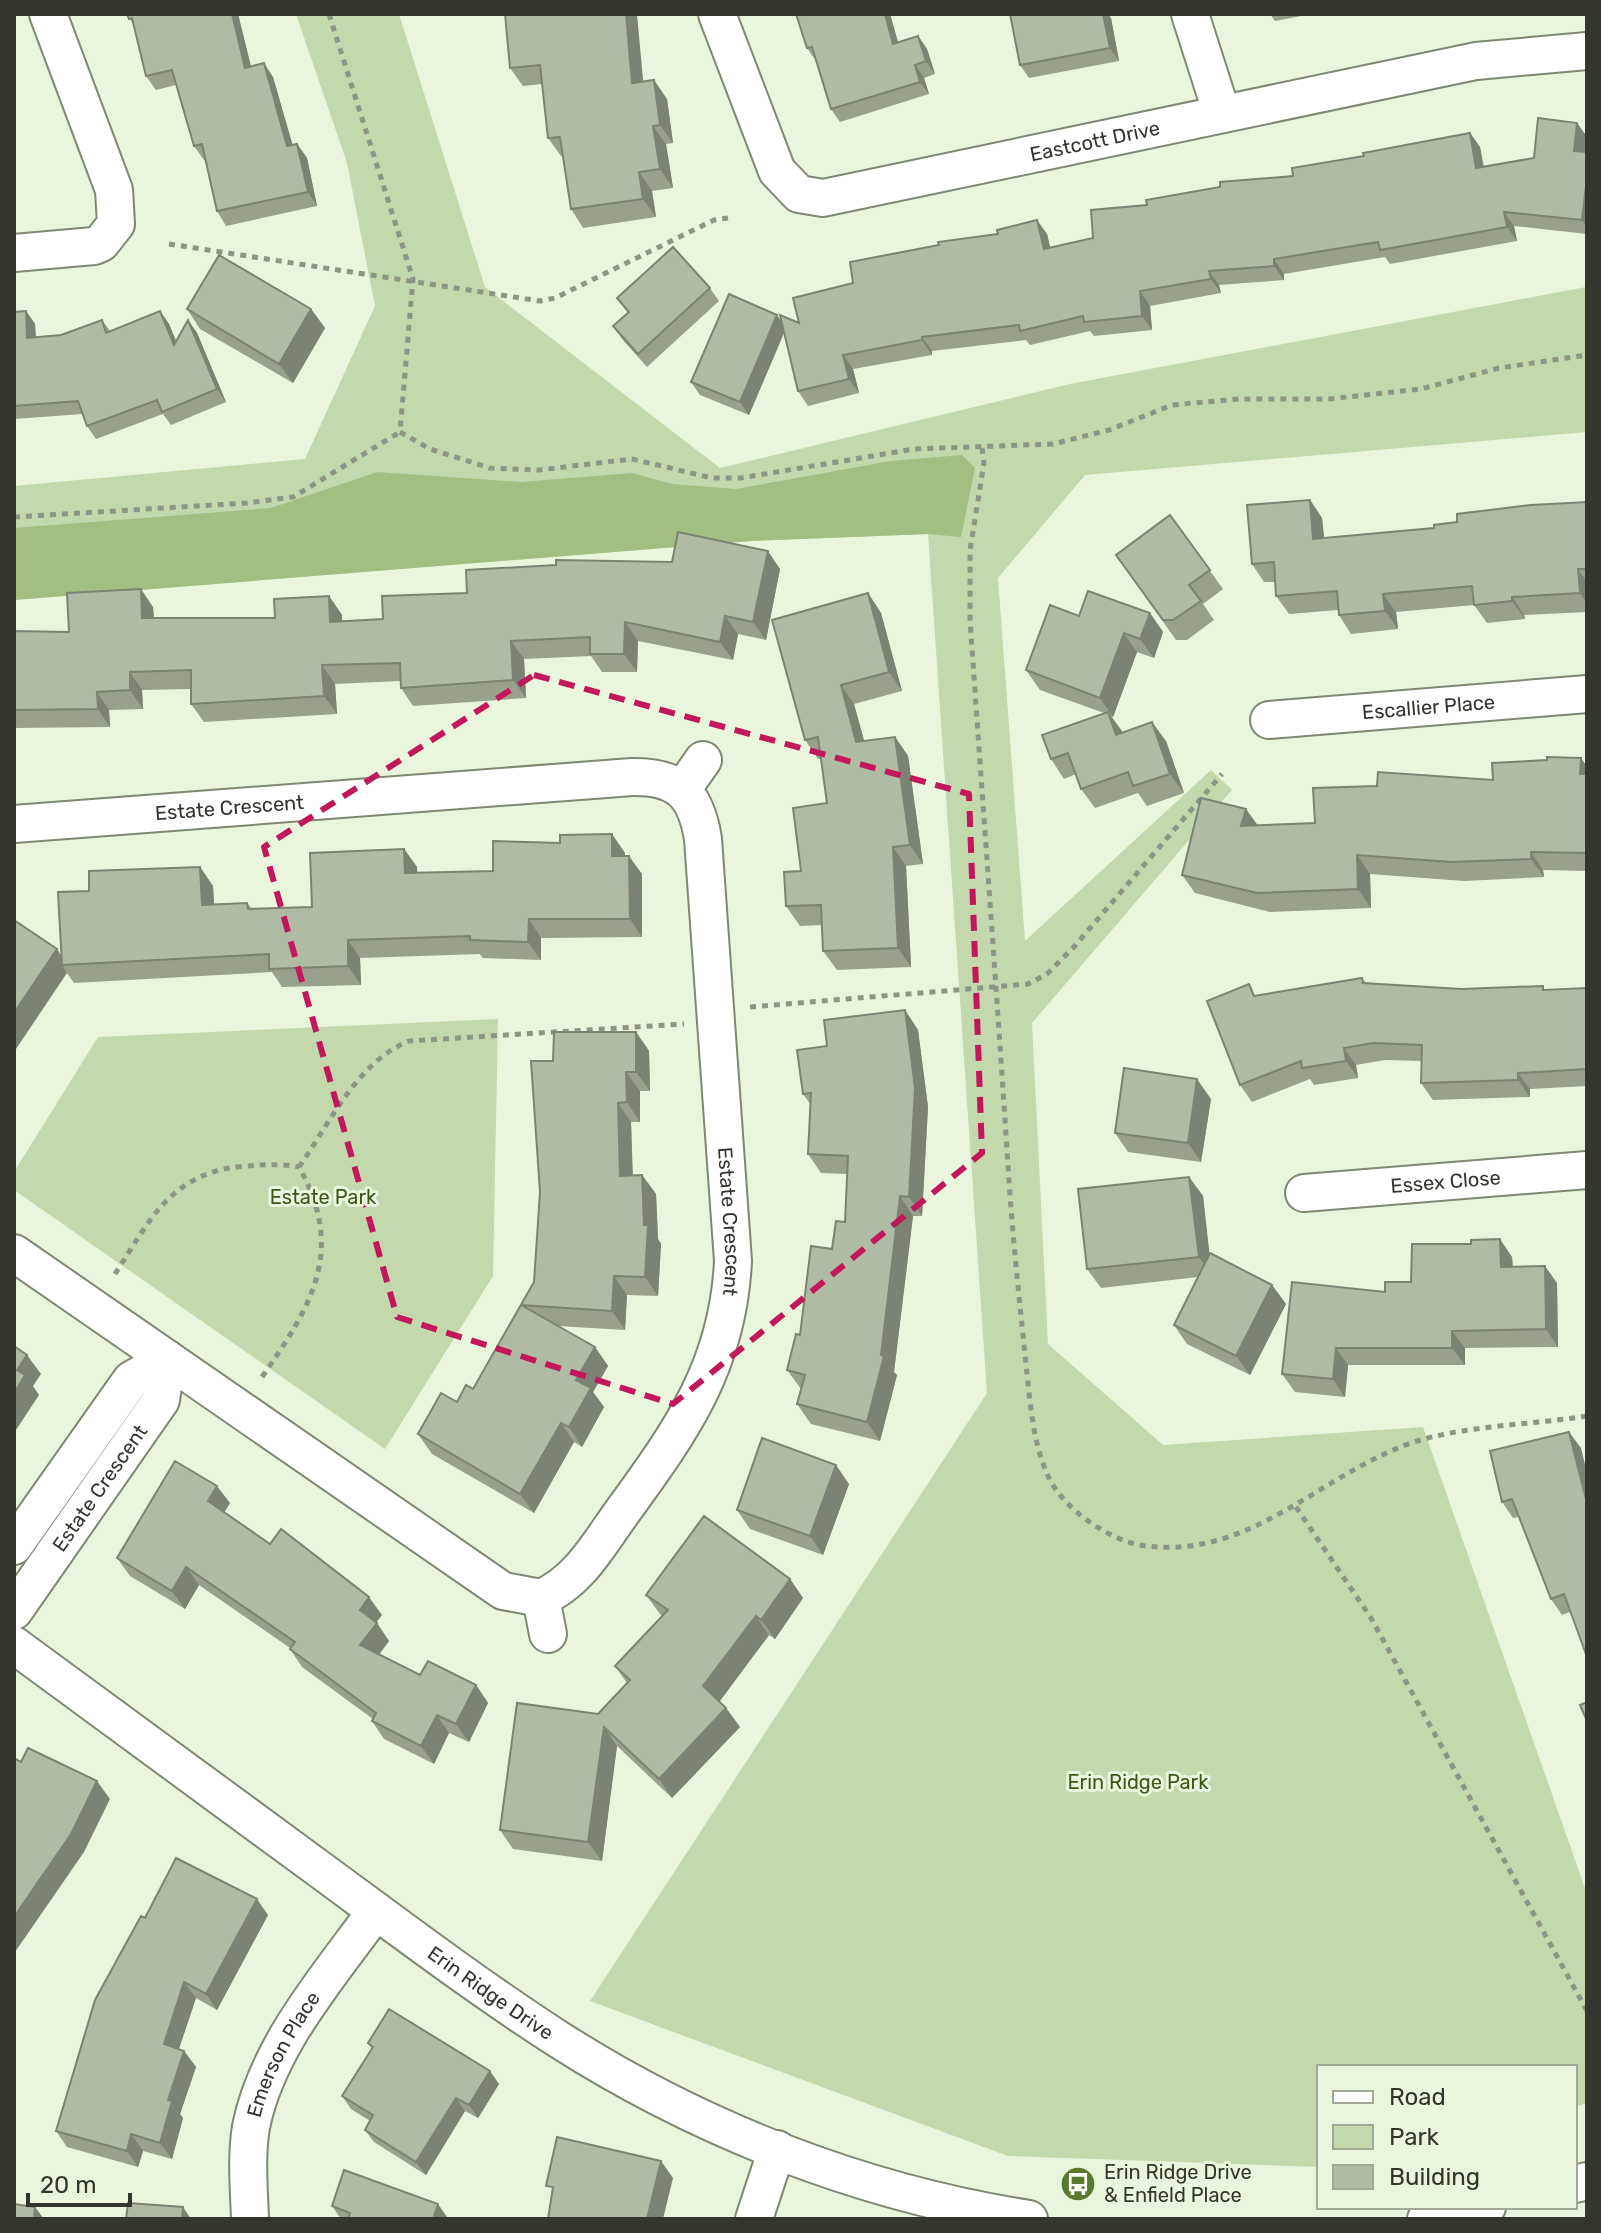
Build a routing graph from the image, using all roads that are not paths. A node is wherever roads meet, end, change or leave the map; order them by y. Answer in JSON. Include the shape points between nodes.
{"nodes":[{"id":1,"x":48,"y":14,"type":"edge"},
{"id":2,"x":717,"y":14,"type":"edge"},
{"id":3,"x":1190,"y":14,"type":"edge"},
{"id":4,"x":1587,"y":51,"type":"edge"},
{"id":5,"x":1222,"y":114,"type":"junction"},
{"id":6,"x":14,"y":253,"type":"edge"},
{"id":7,"x":1587,"y":694,"type":"edge"},
{"id":8,"x":1269,"y":720,"type":"dead end"},
{"id":9,"x":703,"y":760,"type":"dead end"},
{"id":10,"x":682,"y":790,"type":"junction"},
{"id":11,"x":14,"y":824,"type":"edge"},
{"id":12,"x":1587,"y":1170,"type":"edge"},
{"id":13,"x":1304,"y":1193,"type":"dead end"},
{"id":14,"x":14,"y":1253,"type":"edge"},
{"id":15,"x":167,"y":1359,"type":"junction"},
{"id":16,"x":14,"y":1546,"type":"edge"},
{"id":17,"x":541,"y":1598,"type":"junction"},
{"id":18,"x":14,"y":1611,"type":"edge"},
{"id":19,"x":548,"y":1634,"type":"dead end"},
{"id":20,"x":14,"y":1645,"type":"edge"},
{"id":21,"x":376,"y":1911,"type":"junction"},
{"id":22,"x":777,"y":2149,"type":"junction"},
{"id":23,"x":1477,"y":2209,"type":"edge"},
{"id":24,"x":250,"y":2219,"type":"edge"},
{"id":25,"x":754,"y":2219,"type":"edge"},
{"id":26,"x":1029,"y":2219,"type":"edge"},
{"id":27,"x":1426,"y":2219,"type":"edge"}],
"edges":[{"from":1,"to":6,"type":"street","via":[[114,190],[116,224],[94,246]]},
{"from":2,"to":5,"type":"street","name":"Eastcott Drive","via":[[777,171],[799,194],[842,197]]},
{"from":3,"to":5,"type":"street"},
{"from":4,"to":5,"type":"street","name":"Eastcott Drive","via":[[1476,61]]},
{"from":7,"to":8,"type":"street","name":"Escallier Place"},
{"from":9,"to":10,"type":"street"},
{"from":10,"to":11,"type":"street","name":"Estate Crescent","via":[[660,778],[632,777]]},
{"from":10,"to":17,"type":"street","name":"Estate Crescent","via":[[694,805],[703,839],[732,1234],[731,1290],[717,1355],[682,1429],[576,1576]]},
{"from":12,"to":13,"type":"street","name":"Essex Close"},
{"from":14,"to":15,"type":"street"},
{"from":15,"to":16,"type":"street","name":"Estate Crescent","via":[[131,1380]]},
{"from":15,"to":17,"type":"street","via":[[503,1591]]},
{"from":15,"to":18,"type":"street","name":"Estate Crescent","via":[[161,1400]]},
{"from":17,"to":19,"type":"street"},
{"from":20,"to":21,"type":"street","name":"Erin Ridge Drive"},
{"from":21,"to":22,"type":"street","name":"Erin Ridge Drive","via":[[558,2039],[668,2101]]},
{"from":21,"to":24,"type":"street","name":"Emerson Place","via":[[305,2010],[267,2078],[248,2150]]},
{"from":22,"to":25,"type":"street"},
{"from":22,"to":26,"type":"street","name":"Erin Ridge Drive","via":[[916,2196]]},
{"from":23,"to":27,"type":"street"}]}
